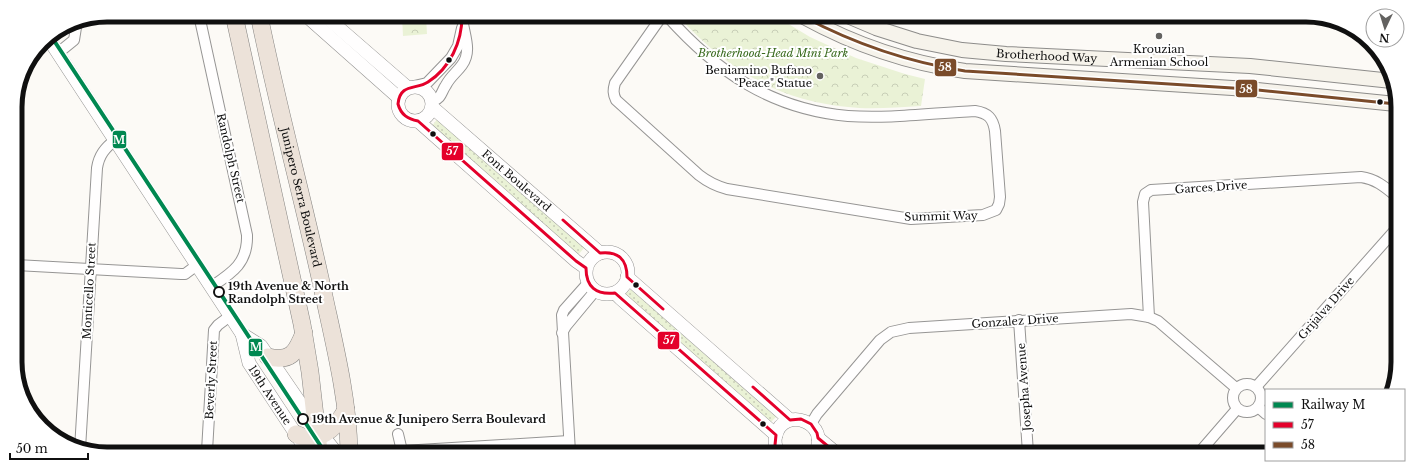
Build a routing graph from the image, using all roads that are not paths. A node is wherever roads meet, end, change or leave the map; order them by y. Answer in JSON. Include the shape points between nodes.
{"nodes":[{"id":1,"x":201,"y":22,"type":"edge"},
{"id":2,"x":236,"y":22,"type":"edge"},
{"id":3,"x":261,"y":22,"type":"edge"},
{"id":4,"x":313,"y":22,"type":"edge"},
{"id":5,"x":332,"y":22,"type":"edge"},
{"id":6,"x":462,"y":22,"type":"edge"},
{"id":7,"x":463,"y":22,"type":"edge"},
{"id":8,"x":658,"y":22,"type":"edge"},
{"id":9,"x":673,"y":22,"type":"edge"},
{"id":10,"x":814,"y":22,"type":"edge"},
{"id":11,"x":862,"y":22,"type":"edge"},
{"id":12,"x":76,"y":29,"type":"edge"},
{"id":13,"x":51,"y":43,"type":"edge"},
{"id":14,"x":58,"y":53,"type":"junction"},
{"id":15,"x":1386,"y":80,"type":"edge"},
{"id":16,"x":411,"y":87,"type":"junction"},
{"id":17,"x":399,"y":98,"type":"junction"},
{"id":18,"x":1391,"y":103,"type":"edge"},
{"id":19,"x":433,"y":104,"type":"junction"},
{"id":20,"x":418,"y":121,"type":"junction"},
{"id":21,"x":116,"y":140,"type":"junction"},
{"id":22,"x":1391,"y":192,"type":"edge"},
{"id":23,"x":1391,"y":235,"type":"edge"},
{"id":24,"x":600,"y":253,"type":"junction"},
{"id":25,"x":22,"y":265,"type":"edge"},
{"id":26,"x":197,"y":265,"type":"junction"},
{"id":27,"x":586,"y":268,"type":"junction"},
{"id":28,"x":91,"y":269,"type":"junction"},
{"id":29,"x":627,"y":277,"type":"junction"},
{"id":30,"x":212,"y":287,"type":"junction"},
{"id":31,"x":591,"y":287,"type":"junction"},
{"id":32,"x":615,"y":292,"type":"junction"},
{"id":33,"x":230,"y":316,"type":"junction"},
{"id":34,"x":1149,"y":317,"type":"junction"},
{"id":35,"x":1020,"y":320,"type":"junction"},
{"id":36,"x":304,"y":333,"type":"junction"},
{"id":37,"x":242,"y":334,"type":"junction"},
{"id":38,"x":268,"y":357,"type":"junction"},
{"id":39,"x":1256,"y":387,"type":"junction"},
{"id":40,"x":1236,"y":388,"type":"junction"},
{"id":41,"x":1258,"y":407,"type":"junction"},
{"id":42,"x":1237,"y":409,"type":"junction"},
{"id":43,"x":346,"y":410,"type":"junction"},
{"id":44,"x":1265,"y":413,"type":"edge"},
{"id":45,"x":790,"y":420,"type":"junction"},
{"id":46,"x":811,"y":424,"type":"junction"},
{"id":47,"x":296,"y":434,"type":"junction"},
{"id":48,"x":398,"y":434,"type":"dead end"},
{"id":49,"x":776,"y":436,"type":"junction"},
{"id":50,"x":318,"y":438,"type":"edge"},
{"id":51,"x":818,"y":438,"type":"junction"},
{"id":52,"x":569,"y":441,"type":"junction"},
{"id":53,"x":80,"y":443,"type":"edge"},
{"id":54,"x":207,"y":447,"type":"edge"},
{"id":55,"x":304,"y":447,"type":"edge"},
{"id":56,"x":330,"y":447,"type":"edge"},
{"id":57,"x":349,"y":447,"type":"edge"},
{"id":58,"x":401,"y":447,"type":"edge"},
{"id":59,"x":469,"y":447,"type":"edge"},
{"id":60,"x":570,"y":447,"type":"edge"},
{"id":61,"x":776,"y":447,"type":"edge"},
{"id":62,"x":818,"y":447,"type":"edge"},
{"id":63,"x":829,"y":447,"type":"edge"},
{"id":64,"x":1028,"y":447,"type":"edge"},
{"id":65,"x":1204,"y":447,"type":"edge"}],
"edges":[{"from":1,"to":30,"type":"street","name":"Randolph Street","via":[[248,235],[246,250],[240,263]]},
{"from":2,"to":36,"type":"highway"},
{"from":3,"to":43,"type":"highway","name":"Junipero Serra Boulevard","via":[[332,331]]},
{"from":4,"to":17,"type":"street"},
{"from":5,"to":16,"type":"street"},
{"from":6,"to":16,"type":"street","via":[[458,46],[451,58],[427,83]]},
{"from":7,"to":19,"type":"street","via":[[467,45],[466,58]]},
{"from":8,"to":9,"type":"street","name":"Summit Way","via":[[615,83],[613,94],[616,100],[708,181],[727,189],[911,219],[983,216],[996,210],[1000,197],[995,131],[990,116],[974,111],[868,117],[808,110],[752,88],[718,66]]},
{"from":10,"to":18,"type":"main road","name":"Brotherhood Way","via":[[886,54],[965,71],[1248,89]]},
{"from":11,"to":15,"type":"main road","name":"Brotherhood Way","via":[[917,41],[962,50],[1242,66]]},
{"from":12,"to":14,"type":"street","via":[[74,40]]},
{"from":13,"to":14,"type":"street","name":"19th Avenue"},
{"from":14,"to":21,"type":"street","name":"19th Avenue"},
{"from":16,"to":17,"type":"street"},
{"from":16,"to":19,"type":"street","via":[[428,92]]},
{"from":17,"to":20,"type":"street","via":[[398,104],[402,115]]},
{"from":19,"to":20,"type":"street","via":[[427,116]]},
{"from":19,"to":24,"type":"street","name":"Font Boulevard"},
{"from":20,"to":27,"type":"street","name":"Font Boulevard"},
{"from":21,"to":26,"type":"street","name":"19th Avenue"},
{"from":21,"to":28,"type":"street","name":"Monticello Street","via":[[102,153],[97,168]]},
{"from":22,"to":34,"type":"street","name":"Garces Drive","via":[[1370,178],[1361,177],[1151,190],[1145,194],[1143,202]]},
{"from":23,"to":39,"type":"street","name":"Grijalva Drive"},
{"from":24,"to":27,"type":"street","via":[[593,257]]},
{"from":24,"to":29,"type":"street","via":[[611,252],[621,257],[627,266]]},
{"from":25,"to":28,"type":"street"},
{"from":26,"to":28,"type":"street","via":[[185,274]]},
{"from":26,"to":30,"type":"street","name":"19th Avenue"},
{"from":27,"to":31,"type":"street","via":[[585,273]]},
{"from":28,"to":53,"type":"street","name":"Monticello Street"},
{"from":29,"to":32,"type":"street","via":[[623,286]]},
{"from":29,"to":45,"type":"street"},
{"from":30,"to":33,"type":"street","name":"19th Avenue"},
{"from":31,"to":32,"type":"street","via":[[605,294]]},
{"from":31,"to":52,"type":"street","via":[[564,310],[562,315]]},
{"from":32,"to":49,"type":"street","via":[[631,309]]},
{"from":33,"to":37,"type":"street","name":"19th Avenue"},
{"from":33,"to":54,"type":"street","name":"Beverly Street","via":[[214,330]]},
{"from":34,"to":35,"type":"street","name":"Gonzalez Drive","via":[[1131,314]]},
{"from":34,"to":40,"type":"street","name":"Gonzalez Drive","via":[[1158,321]]},
{"from":35,"to":46,"type":"street","name":"Gonzalez Drive","via":[[909,328],[891,332],[880,340]]},
{"from":35,"to":64,"type":"street","name":"Josepha Avenue"},
{"from":36,"to":38,"type":"highway","via":[[290,356],[281,359]]},
{"from":36,"to":50,"type":"highway"},
{"from":37,"to":38,"type":"street","name":"19th Avenue","via":[[261,346]]},
{"from":37,"to":47,"type":"street","name":"19th Avenue","via":[[249,363]]},
{"from":38,"to":50,"type":"street","name":"19th Avenue"},
{"from":39,"to":40,"type":"street","via":[[1245,384]]},
{"from":39,"to":41,"type":"street","via":[[1261,397]]},
{"from":40,"to":42,"type":"street","via":[[1232,399]]},
{"from":41,"to":42,"type":"street","via":[[1248,412]]},
{"from":41,"to":44,"type":"street"},
{"from":42,"to":65,"type":"street"},
{"from":43,"to":50,"type":"highway","via":[[334,427]]},
{"from":43,"to":57,"type":"highway","name":"Junipero Serra Boulevard"},
{"from":45,"to":46,"type":"street","via":[[801,420]]},
{"from":45,"to":49,"type":"street","via":[[782,424]]},
{"from":46,"to":51,"type":"street"},
{"from":47,"to":50,"type":"highway"},
{"from":47,"to":55,"type":"street","name":"19th Avenue"},
{"from":48,"to":58,"type":"street"},
{"from":49,"to":61,"type":"street"},
{"from":50,"to":56,"type":"street","name":"19th Avenue"},
{"from":51,"to":62,"type":"street"},
{"from":51,"to":63,"type":"street"},
{"from":52,"to":59,"type":"street"},
{"from":52,"to":60,"type":"street"}]}
